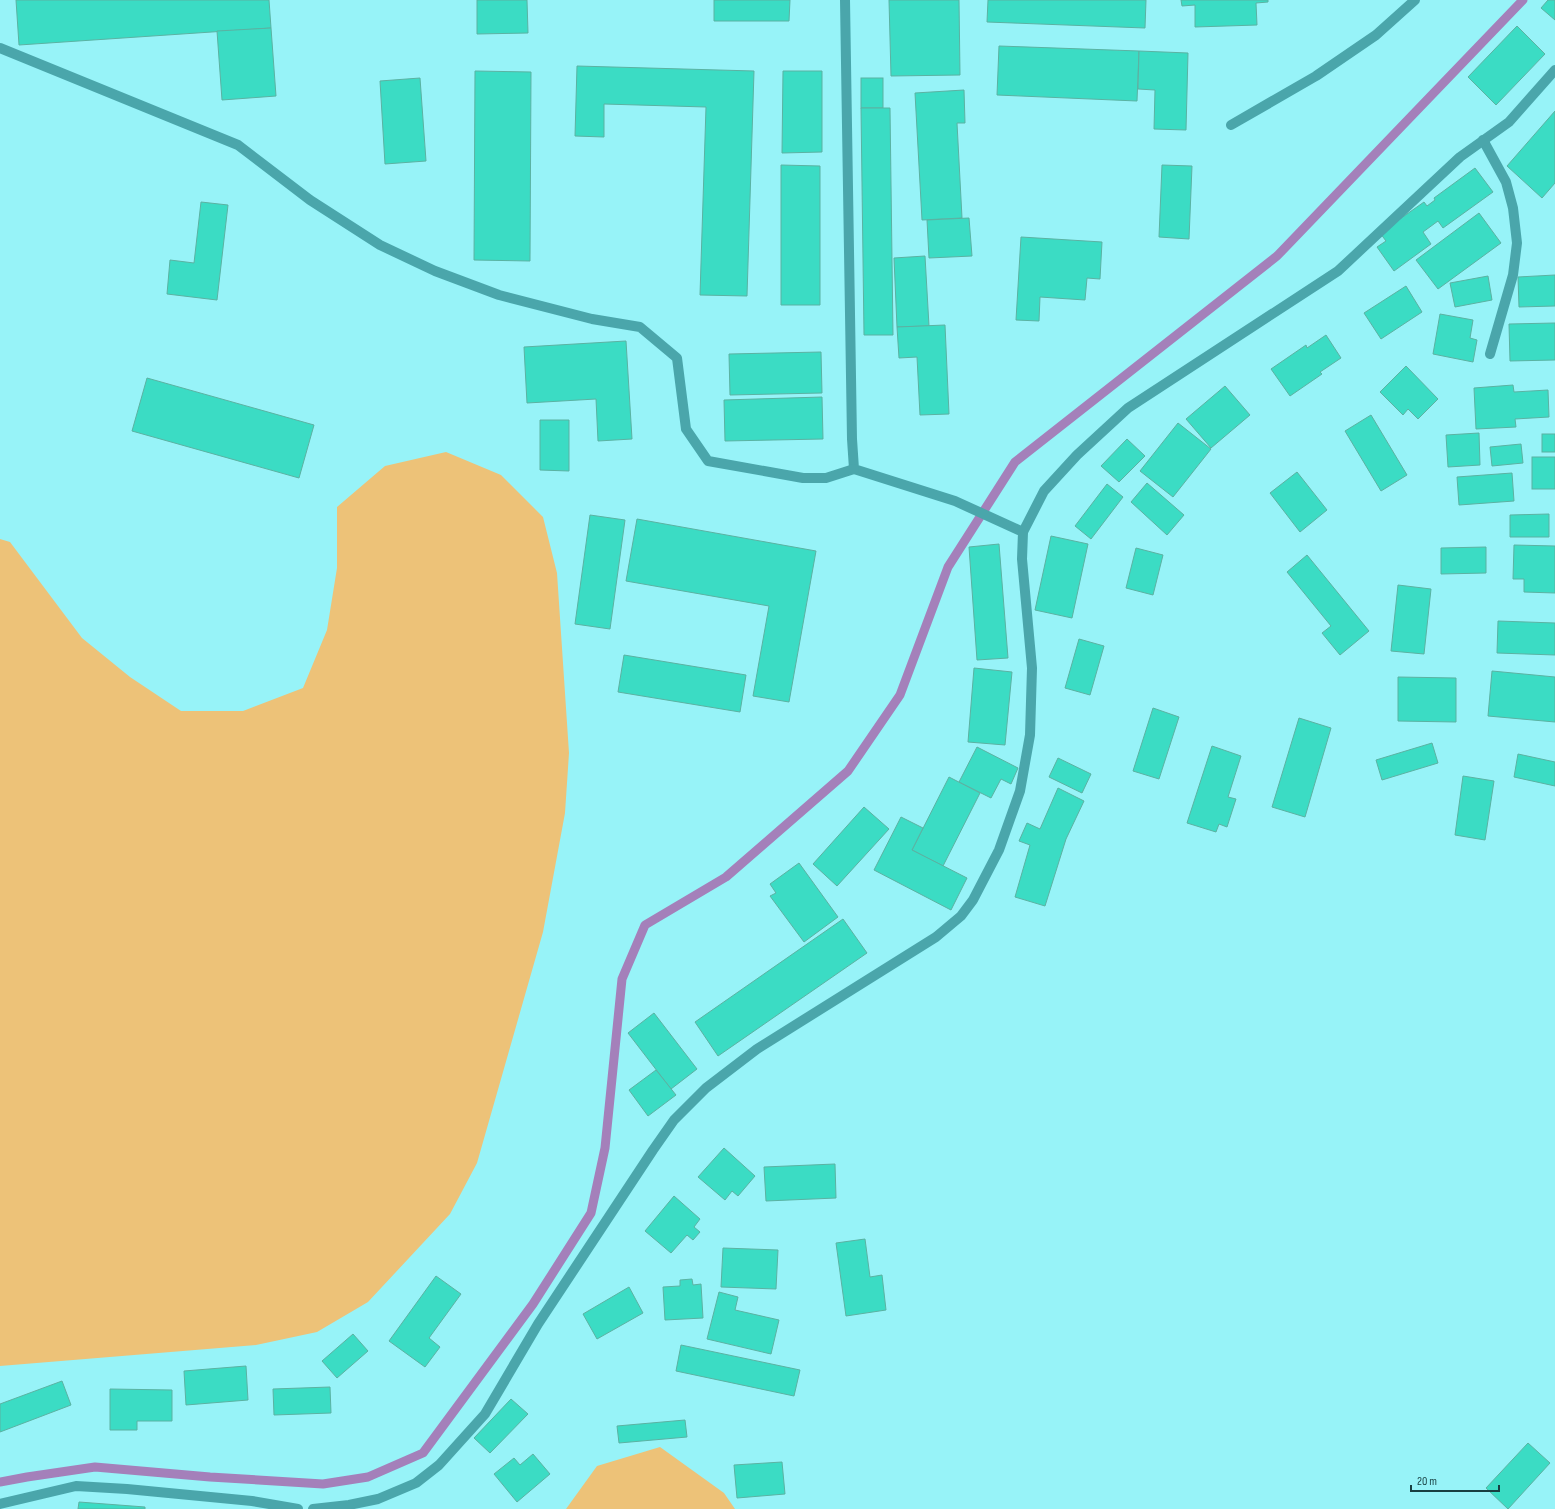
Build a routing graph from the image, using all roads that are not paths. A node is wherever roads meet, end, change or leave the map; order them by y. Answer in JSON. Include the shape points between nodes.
{"nodes":[{"id":1,"x":845,"y":0,"type":"edge"},
{"id":2,"x":1415,"y":0,"type":"edge"},
{"id":3,"x":0,"y":48,"type":"edge"},
{"id":4,"x":1555,"y":70,"type":"edge"},
{"id":5,"x":1231,"y":125,"type":"dead end"},
{"id":6,"x":1483,"y":140,"type":"junction"},
{"id":7,"x":1490,"y":354,"type":"dead end"},
{"id":8,"x":854,"y":469,"type":"junction"},
{"id":9,"x":1023,"y":532,"type":"junction"},
{"id":10,"x":0,"y":1504,"type":"edge"},
{"id":11,"x":298,"y":1509,"type":"edge"},
{"id":12,"x":313,"y":1509,"type":"edge"}],
"edges":[{"from":1,"to":8,"type":"street"},
{"from":2,"to":5,"type":"street","via":[[1376,35],[1316,76]]},
{"from":3,"to":8,"type":"street","via":[[238,145],[310,200],[380,246],[435,271],[500,295],[592,319],[640,326],[677,358],[686,429],[708,461],[803,478],[826,478]]},
{"from":4,"to":6,"type":"street","via":[[1509,122]]},
{"from":6,"to":7,"type":"street","via":[[1506,182],[1513,208],[1516,243],[1513,275]]},
{"from":6,"to":9,"type":"street","via":[[1460,156],[1338,271],[1128,408],[1077,455],[1044,491]]},
{"from":8,"to":9,"type":"street","via":[[955,501]]},
{"from":9,"to":12,"type":"street","via":[[1022,558],[1032,668],[1030,735],[1020,791],[999,850],[973,900],[961,916],[936,937],[757,1049],[706,1088],[674,1120],[538,1324],[485,1414],[439,1465],[416,1484],[378,1499]]},
{"from":10,"to":11,"type":"street","via":[[76,1486],[252,1501]]}]}
